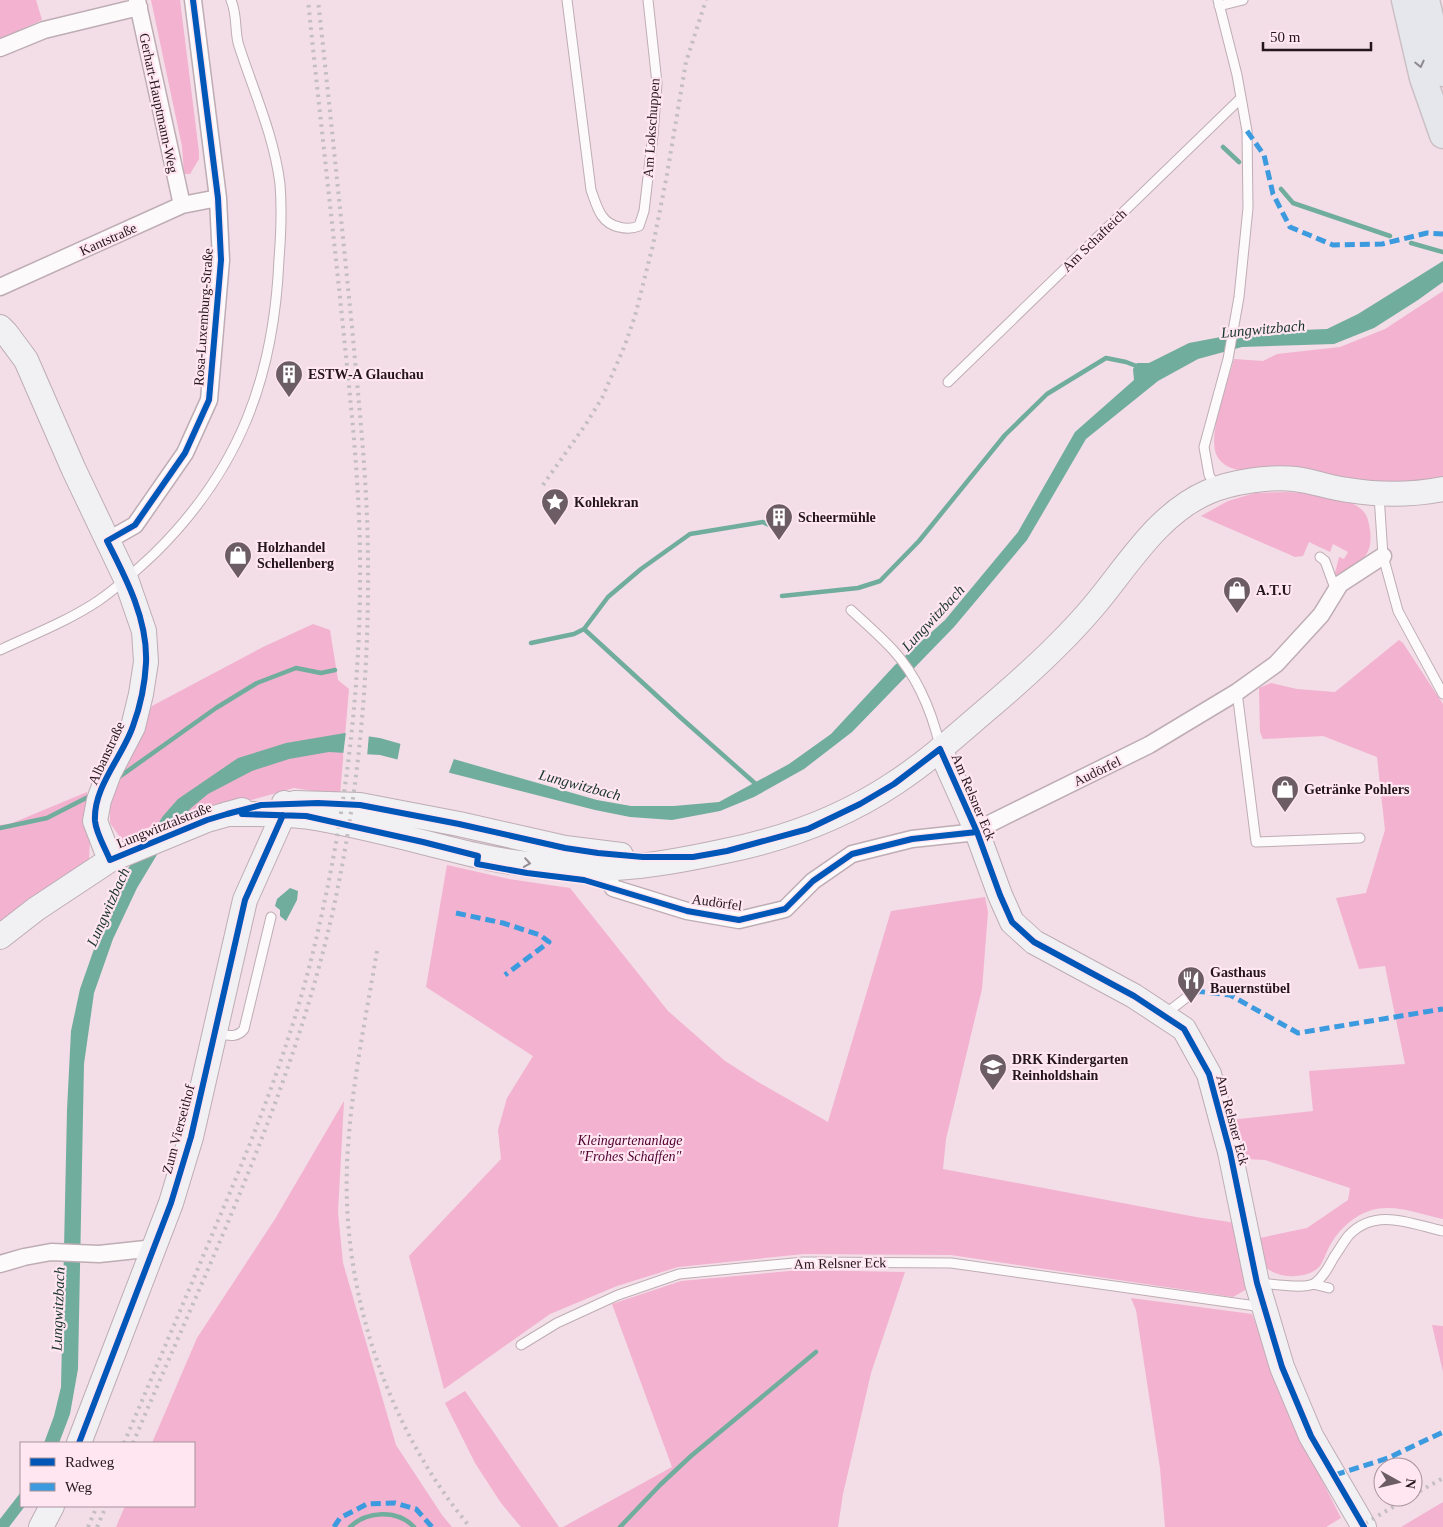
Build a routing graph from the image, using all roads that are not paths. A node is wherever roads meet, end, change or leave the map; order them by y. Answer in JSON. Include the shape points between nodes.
{"nodes":[{"id":1,"x":193,"y":0,"type":"edge"},
{"id":2,"x":231,"y":0,"type":"edge"},
{"id":3,"x":567,"y":0,"type":"edge"},
{"id":4,"x":648,"y":0,"type":"edge"},
{"id":5,"x":1243,"y":0,"type":"edge"},
{"id":6,"x":1405,"y":0,"type":"edge"},
{"id":7,"x":1426,"y":0,"type":"edge"},
{"id":8,"x":138,"y":3,"type":"edge"},
{"id":9,"x":1218,"y":3,"type":"edge"},
{"id":10,"x":0,"y":48,"type":"edge"},
{"id":11,"x":1443,"y":72,"type":"edge"},
{"id":12,"x":1241,"y":98,"type":"junction"},
{"id":13,"x":1443,"y":134,"type":"edge"},
{"id":14,"x":218,"y":198,"type":"junction"},
{"id":15,"x":182,"y":205,"type":"junction"},
{"id":16,"x":0,"y":287,"type":"edge"},
{"id":17,"x":0,"y":327,"type":"edge"},
{"id":18,"x":948,"y":382,"type":"dead end"},
{"id":19,"x":1217,"y":489,"type":"junction"},
{"id":20,"x":1443,"y":489,"type":"edge"},
{"id":21,"x":1379,"y":492,"type":"junction"},
{"id":22,"x":107,"y":541,"type":"junction"},
{"id":23,"x":1383,"y":556,"type":"junction"},
{"id":24,"x":1320,"y":557,"type":"dead end"},
{"id":25,"x":126,"y":579,"type":"junction"},
{"id":26,"x":1336,"y":592,"type":"junction"},
{"id":27,"x":851,"y":610,"type":"dead end"},
{"id":28,"x":0,"y":650,"type":"edge"},
{"id":29,"x":1237,"y":692,"type":"junction"},
{"id":30,"x":1443,"y":694,"type":"edge"},
{"id":31,"x":940,"y":749,"type":"junction"},
{"id":32,"x":283,"y":809,"type":"junction"},
{"id":33,"x":977,"y":832,"type":"junction"},
{"id":34,"x":1360,"y":838,"type":"dead end"},
{"id":35,"x":119,"y":856,"type":"junction"},
{"id":36,"x":693,"y":857,"type":"junction"},
{"id":37,"x":604,"y":869,"type":"junction"},
{"id":38,"x":271,"y":918,"type":"dead end"},
{"id":39,"x":0,"y":937,"type":"edge"},
{"id":40,"x":1195,"y":991,"type":"dead end"},
{"id":41,"x":1163,"y":1015,"type":"junction"},
{"id":42,"x":215,"y":1032,"type":"junction"},
{"id":43,"x":1443,"y":1230,"type":"edge"},
{"id":44,"x":155,"y":1248,"type":"junction"},
{"id":45,"x":0,"y":1264,"type":"edge"},
{"id":46,"x":1257,"y":1283,"type":"junction"},
{"id":47,"x":1313,"y":1284,"type":"junction"},
{"id":48,"x":1329,"y":1288,"type":"dead end"},
{"id":49,"x":1263,"y":1307,"type":"junction"},
{"id":50,"x":522,"y":1345,"type":"dead end"},
{"id":51,"x":79,"y":1442,"type":"edge"},
{"id":52,"x":51,"y":1507,"type":"edge"},
{"id":53,"x":41,"y":1527,"type":"edge"},
{"id":54,"x":1364,"y":1527,"type":"edge"}],
"edges":[{"from":1,"to":14,"type":"street","name":"Rosa-Luxemburg-Straße"},
{"from":2,"to":25,"type":"lane","via":[[236,11],[238,43],[260,102],[280,185],[276,315],[256,397],[219,476],[174,533]]},
{"from":3,"to":4,"type":"lane","name":"Am Lokschuppen","via":[[591,190],[599,212],[609,224],[632,229],[639,226],[644,211],[654,135],[657,83]]},
{"from":5,"to":9,"type":"lane"},
{"from":6,"to":13,"type":"main road","one_way":true,"via":[[1423,78]]},
{"from":7,"to":11,"type":"main road"},
{"from":8,"to":10,"type":"street","via":[[44,30]]},
{"from":8,"to":15,"type":"street","name":"Gerhart-Hauptmann-Weg"},
{"from":9,"to":12,"type":"lane"},
{"from":12,"to":18,"type":"lane","name":"Am Schafteich"},
{"from":12,"to":19,"type":"lane","via":[[1247,131],[1248,208],[1239,297],[1228,359],[1204,447],[1210,475]]},
{"from":14,"to":15,"type":"street","name":"Kantstraße"},
{"from":14,"to":22,"type":"street","name":"Rosa-Luxemburg-Straße","via":[[221,260],[209,400],[184,453],[134,525]]},
{"from":15,"to":16,"type":"street","name":"Kantstraße"},
{"from":17,"to":22,"type":"street","name":"Albanstraße","via":[[26,360]]},
{"from":19,"to":21,"type":"street","via":[[1246,481],[1293,479],[1350,491]]},
{"from":19,"to":31,"type":"street","via":[[1177,510],[1129,559],[1094,606],[1056,647]]},
{"from":20,"to":21,"type":"street","via":[[1415,494]]},
{"from":21,"to":23,"type":"lane"},
{"from":22,"to":25,"type":"street","name":"Albanstraße"},
{"from":23,"to":26,"type":"street","name":"Audörfel","via":[[1340,584]]},
{"from":23,"to":30,"type":"lane","via":[[1398,610]]},
{"from":24,"to":26,"type":"lane","via":[[1325,561]]},
{"from":25,"to":28,"type":"lane","via":[[96,603]]},
{"from":25,"to":35,"type":"street","name":"Albanstraße","via":[[144,631],[146,662],[133,727],[109,773],[95,821]]},
{"from":26,"to":29,"type":"street","name":"Audörfel","via":[[1322,615],[1276,664]]},
{"from":27,"to":31,"type":"lane","via":[[894,650],[917,684],[936,730]]},
{"from":29,"to":33,"type":"street","name":"Audörfel","via":[[1149,745]]},
{"from":29,"to":34,"type":"lane","via":[[1256,842]]},
{"from":31,"to":33,"type":"street","name":"Am Relsner Eck"},
{"from":31,"to":36,"type":"street","via":[[894,784],[808,829]]},
{"from":32,"to":35,"type":"street","name":"Lungwitztalstraße","via":[[261,805],[217,817]]},
{"from":32,"to":36,"type":"street","via":[[360,805],[565,848],[643,857]]},
{"from":32,"to":37,"type":"street","one_way":true,"via":[[478,856],[558,868]]},
{"from":32,"to":42,"type":"street","name":"Zum Vierseithof","via":[[245,900]]},
{"from":33,"to":37,"type":"street","name":"Audörfel","via":[[912,838],[852,854],[813,881],[785,909],[740,920],[687,911],[613,888]]},
{"from":33,"to":41,"type":"street","name":"Am Relsner Eck","via":[[1012,922],[1034,942]]},
{"from":35,"to":39,"type":"street","name":"Lungwitztalstraße","via":[[36,909]]},
{"from":36,"to":37,"type":"street"},
{"from":38,"to":42,"type":"lane","via":[[244,1029],[232,1036]]},
{"from":40,"to":41,"type":"lane"},
{"from":41,"to":46,"type":"street","name":"Am Relsner Eck","via":[[1184,1029],[1209,1074],[1230,1152]]},
{"from":42,"to":44,"type":"street","name":"Zum Vierseithof","via":[[191,1137]]},
{"from":43,"to":47,"type":"lane","via":[[1403,1220],[1384,1218],[1369,1222],[1350,1234]]},
{"from":44,"to":45,"type":"street","via":[[99,1254],[51,1252]]},
{"from":44,"to":51,"type":"street","name":"Zum Vierseithof"},
{"from":46,"to":47,"type":"lane"},
{"from":46,"to":49,"type":"street","name":"Am Relsner Eck"},
{"from":47,"to":48,"type":"lane"},
{"from":49,"to":50,"type":"lane","name":"Am Relsner Eck","via":[[951,1263],[804,1262],[679,1274],[618,1294],[556,1323]]},
{"from":49,"to":54,"type":"street","name":"Am Relsner Eck","via":[[1282,1367],[1311,1436]]},
{"from":52,"to":53,"type":"street"}]}
